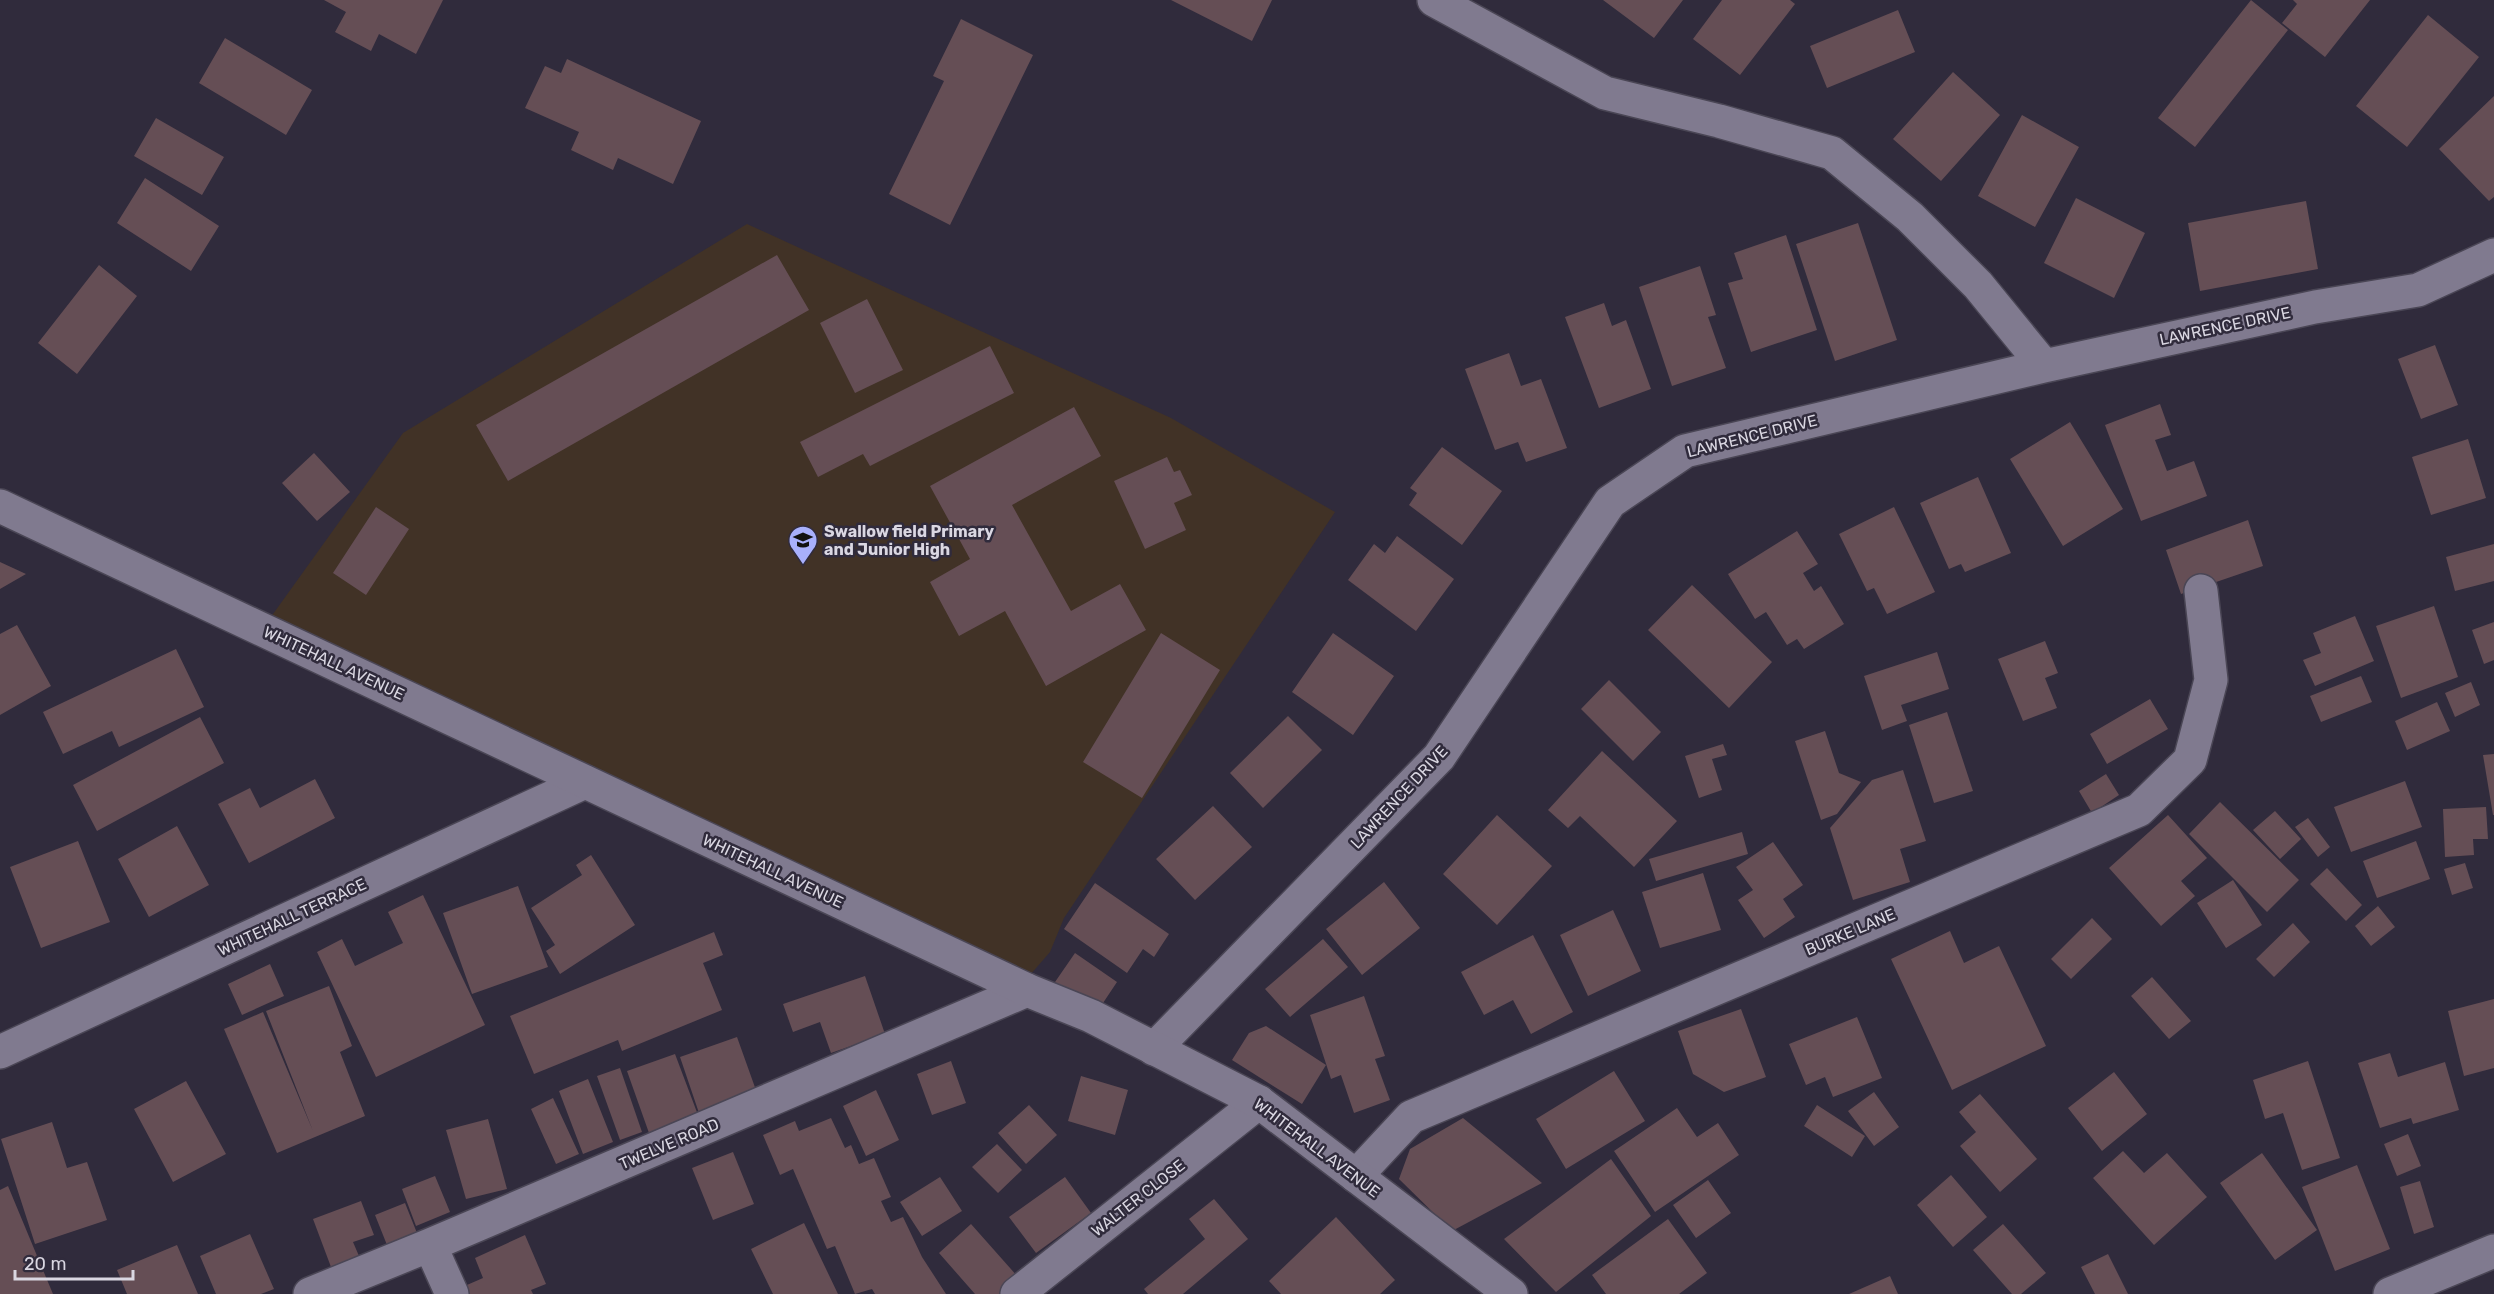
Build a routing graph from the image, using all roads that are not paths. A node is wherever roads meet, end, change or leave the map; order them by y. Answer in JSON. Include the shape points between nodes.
{"nodes":[{"id":1,"x":1434,"y":0,"type":"edge"},
{"id":2,"x":2494,"y":255,"type":"edge"},
{"id":3,"x":2044,"y":366,"type":"junction"},
{"id":4,"x":0,"y":506,"type":"edge"},
{"id":5,"x":2201,"y":591,"type":"dead end"},
{"id":6,"x":585,"y":782,"type":"junction"},
{"id":7,"x":1027,"y":990,"type":"junction"},
{"id":8,"x":1154,"y":1049,"type":"junction"},
{"id":9,"x":0,"y":1052,"type":"edge"},
{"id":10,"x":1259,"y":1102,"type":"junction"},
{"id":11,"x":1356,"y":1176,"type":"junction"},
{"id":12,"x":430,"y":1245,"type":"junction"},
{"id":13,"x":2494,"y":1251,"type":"edge"},
{"id":14,"x":310,"y":1294,"type":"edge"},
{"id":15,"x":452,"y":1294,"type":"edge"},
{"id":16,"x":1017,"y":1294,"type":"edge"},
{"id":17,"x":1511,"y":1294,"type":"edge"},
{"id":18,"x":2390,"y":1294,"type":"edge"}],
"edges":[{"from":1,"to":3,"type":"street","via":[[1605,93],[1832,153],[1910,217],[1978,285]]},
{"from":2,"to":3,"type":"street","name":"LAWRENCE DRIVE","via":[[2418,290],[2315,307]]},
{"from":3,"to":8,"type":"street","name":"LAWRENCE DRIVE","via":[[1685,451],[1610,502],[1439,758]]},
{"from":4,"to":6,"type":"street","name":"WHITEHALL AVENUE"},
{"from":5,"to":11,"type":"street","name":"BURKE LANE","via":[[2211,680],[2190,760],[2139,810],[1412,1117]]},
{"from":6,"to":7,"type":"street","name":"WHITEHALL AVENUE"},
{"from":6,"to":9,"type":"street","name":"WHITEHALL TERRACE"},
{"from":7,"to":8,"type":"street","name":"WHITEHALL AVENUE","via":[[1091,1016]]},
{"from":7,"to":12,"type":"street","name":"TWELVE ROAD"},
{"from":8,"to":10,"type":"street","name":"WHITEHALL AVENUE"},
{"from":10,"to":11,"type":"street","name":"WHITEHALL AVENUE"},
{"from":10,"to":16,"type":"street","name":"WALTER CLOSE"},
{"from":11,"to":17,"type":"street","name":"WHITEHALL AVENUE"},
{"from":12,"to":14,"type":"street","name":"TWELVE ROAD"},
{"from":12,"to":15,"type":"street"},
{"from":13,"to":18,"type":"street"}]}
